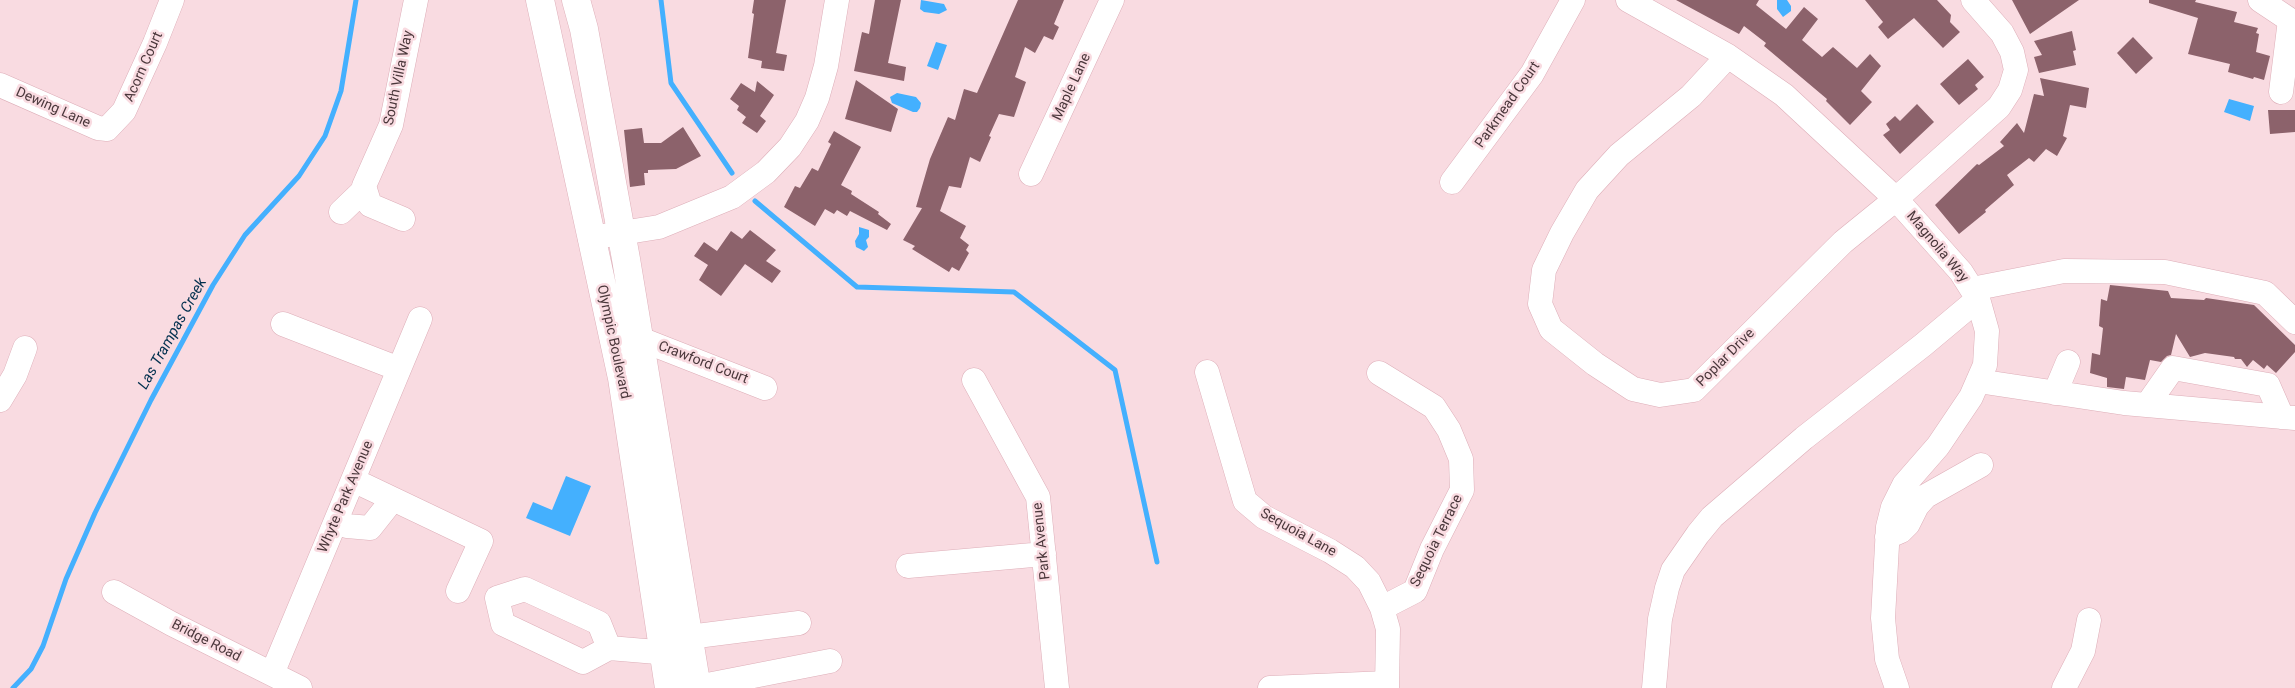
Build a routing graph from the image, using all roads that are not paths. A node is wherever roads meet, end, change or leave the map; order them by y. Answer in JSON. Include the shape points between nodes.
{"nodes":[{"id":1,"x":172,"y":0,"type":"edge"},
{"id":2,"x":416,"y":0,"type":"edge"},
{"id":3,"x":540,"y":0,"type":"edge"},
{"id":4,"x":576,"y":0,"type":"edge"},
{"id":5,"x":837,"y":0,"type":"edge"},
{"id":6,"x":1112,"y":0,"type":"edge"},
{"id":7,"x":1573,"y":0,"type":"edge"},
{"id":8,"x":1628,"y":0,"type":"edge"},
{"id":9,"x":1973,"y":0,"type":"edge"},
{"id":10,"x":2260,"y":0,"type":"edge"},
{"id":11,"x":1728,"y":56,"type":"junction"},
{"id":12,"x":0,"y":85,"type":"edge"},
{"id":13,"x":2281,"y":92,"type":"dead end"},
{"id":14,"x":107,"y":129,"type":"joint"},
{"id":15,"x":1031,"y":174,"type":"dead end"},
{"id":16,"x":1452,"y":182,"type":"dead end"},
{"id":17,"x":365,"y":189,"type":"junction"},
{"id":18,"x":1896,"y":199,"type":"junction"},
{"id":19,"x":341,"y":212,"type":"dead end"},
{"id":20,"x":404,"y":219,"type":"dead end"},
{"id":21,"x":621,"y":233,"type":"junction"},
{"id":22,"x":590,"y":238,"type":"junction"},
{"id":23,"x":1975,"y":294,"type":"junction"},
{"id":24,"x":420,"y":320,"type":"dead end"},
{"id":25,"x":2295,"y":322,"type":"edge"},
{"id":26,"x":284,"y":324,"type":"dead end"},
{"id":27,"x":640,"y":339,"type":"junction"},
{"id":28,"x":25,"y":348,"type":"dead end"},
{"id":29,"x":2068,"y":362,"type":"dead end"},
{"id":30,"x":399,"y":369,"type":"junction"},
{"id":31,"x":1207,"y":372,"type":"dead end"},
{"id":32,"x":1379,"y":373,"type":"dead end"},
{"id":33,"x":974,"y":380,"type":"dead end"},
{"id":34,"x":1978,"y":381,"type":"junction"},
{"id":35,"x":765,"y":388,"type":"dead end"},
{"id":36,"x":2054,"y":392,"type":"junction"},
{"id":37,"x":0,"y":400,"type":"edge"},
{"id":38,"x":2147,"y":405,"type":"junction"},
{"id":39,"x":2288,"y":418,"type":"edge"},
{"id":40,"x":1981,"y":465,"type":"dead end"},
{"id":41,"x":353,"y":480,"type":"junction"},
{"id":42,"x":393,"y":499,"type":"junction"},
{"id":43,"x":343,"y":519,"type":"junction"},
{"id":44,"x":1887,"y":537,"type":"junction"},
{"id":45,"x":1044,"y":554,"type":"junction"},
{"id":46,"x":908,"y":566,"type":"dead end"},
{"id":47,"x":458,"y":591,"type":"dead end"},
{"id":48,"x":114,"y":592,"type":"dead end"},
{"id":49,"x":1382,"y":608,"type":"junction"},
{"id":50,"x":2090,"y":620,"type":"dead end"},
{"id":51,"x":799,"y":622,"type":"dead end"},
{"id":52,"x":691,"y":646,"type":"junction"},
{"id":53,"x":609,"y":648,"type":"dead end"},
{"id":54,"x":663,"y":652,"type":"junction"},
{"id":55,"x":830,"y":661,"type":"dead end"},
{"id":56,"x":285,"y":681,"type":"edge"},
{"id":57,"x":1387,"y":686,"type":"edge"},
{"id":58,"x":697,"y":687,"type":"edge"},
{"id":59,"x":669,"y":688,"type":"edge"},
{"id":60,"x":1057,"y":688,"type":"edge"},
{"id":61,"x":1270,"y":688,"type":"edge"},
{"id":62,"x":1654,"y":688,"type":"edge"},
{"id":63,"x":1897,"y":688,"type":"edge"},
{"id":64,"x":2064,"y":688,"type":"edge"}],
"edges":[{"from":1,"to":14,"type":"street","name":"Acorn Court","via":[[128,103],[116,122]]},
{"from":2,"to":17,"type":"street","name":"South Villa Way","via":[[391,125]]},
{"from":3,"to":22,"type":"main road","name":"Olympic Boulevard"},
{"from":4,"to":21,"type":"main road","name":"Olympic Boulevard"},
{"from":5,"to":21,"type":"street","via":[[817,98],[790,147],[766,172],[732,197],[659,227]]},
{"from":6,"to":15,"type":"street","name":"Maple Lane"},
{"from":7,"to":16,"type":"street","name":"Parkmead Court","via":[[1532,74]]},
{"from":8,"to":11,"type":"street","name":"Magnolia Way"},
{"from":9,"to":18,"type":"street","name":"Poplar Drive","via":[[2002,33],[2012,52],[2016,70],[2010,90],[1999,106]]},
{"from":10,"to":13,"type":"street","via":[[2290,20]]},
{"from":11,"to":18,"type":"street","name":"Magnolia Way","via":[[1784,95]]},
{"from":11,"to":18,"type":"street","name":"Poplar Drive","via":[[1691,96],[1619,156],[1587,190],[1544,270],[1540,304],[1551,329],[1633,389],[1660,395],[1694,390],[1843,242]]},
{"from":12,"to":14,"type":"street","name":"Dewing Lane"},
{"from":17,"to":19,"type":"street"},
{"from":17,"to":20,"type":"street","via":[[370,205]]},
{"from":18,"to":23,"type":"street","name":"Magnolia Way","via":[[1961,272]]},
{"from":21,"to":22,"type":"street"},
{"from":21,"to":27,"type":"main road","name":"Olympic Boulevard"},
{"from":22,"to":54,"type":"main road","name":"Olympic Boulevard","via":[[622,378]]},
{"from":23,"to":25,"type":"street","via":[[2064,271],[2165,272],[2265,293]]},
{"from":23,"to":34,"type":"street","name":"Magnolia Way","via":[[1988,331],[1985,365]]},
{"from":23,"to":62,"type":"street","via":[[1923,346],[1804,438],[1698,534],[1673,570],[1667,588],[1660,619]]},
{"from":24,"to":30,"type":"street","name":"Whyte Park Avenue"},
{"from":26,"to":30,"type":"street"},
{"from":27,"to":35,"type":"street","name":"Crawford Court"},
{"from":27,"to":52,"type":"main road","name":"Olympic Boulevard"},
{"from":28,"to":37,"type":"street","via":[[15,375]]},
{"from":29,"to":36,"type":"street"},
{"from":30,"to":41,"type":"street","name":"Whyte Park Avenue"},
{"from":31,"to":49,"type":"street","name":"Sequoia Lane","via":[[1245,501],[1264,517],[1330,550],[1355,567],[1369,582]]},
{"from":32,"to":49,"type":"street","name":"Sequoia Terrace","via":[[1434,407],[1449,430],[1461,459],[1462,490],[1415,591]]},
{"from":33,"to":45,"type":"street","name":"Park Avenue","via":[[1038,496]]},
{"from":34,"to":36,"type":"street"},
{"from":34,"to":44,"type":"street","name":"Magnolia Way","via":[[1938,446],[1904,485],[1893,506]]},
{"from":36,"to":38,"type":"street"},
{"from":38,"to":39,"type":"street"},
{"from":38,"to":39,"type":"street","via":[[2174,368],[2268,385]]},
{"from":40,"to":44,"type":"street","via":[[1926,496],[1908,524]]},
{"from":41,"to":42,"type":"street"},
{"from":41,"to":43,"type":"street","name":"Whyte Park Avenue"},
{"from":42,"to":43,"type":"street","via":[[370,528]]},
{"from":42,"to":47,"type":"street","via":[[481,541]]},
{"from":43,"to":56,"type":"street","name":"Whyte Park Avenue"},
{"from":44,"to":63,"type":"street","name":"Magnolia Way","via":[[1883,618],[1887,659]]},
{"from":45,"to":46,"type":"street"},
{"from":45,"to":60,"type":"street","name":"Park Avenue"},
{"from":48,"to":56,"type":"street","name":"Bridge Road"},
{"from":49,"to":57,"type":"street","name":"Sequoia Lane","via":[[1388,629]]},
{"from":50,"to":64,"type":"street","via":[[2083,651]]},
{"from":51,"to":52,"type":"street"},
{"from":52,"to":54,"type":"street"},
{"from":52,"to":58,"type":"main road","name":"Olympic Boulevard"},
{"from":53,"to":54,"type":"street"},
{"from":54,"to":59,"type":"main road","name":"Olympic Boulevard"},
{"from":55,"to":58,"type":"street"},
{"from":57,"to":61,"type":"street"}]}
